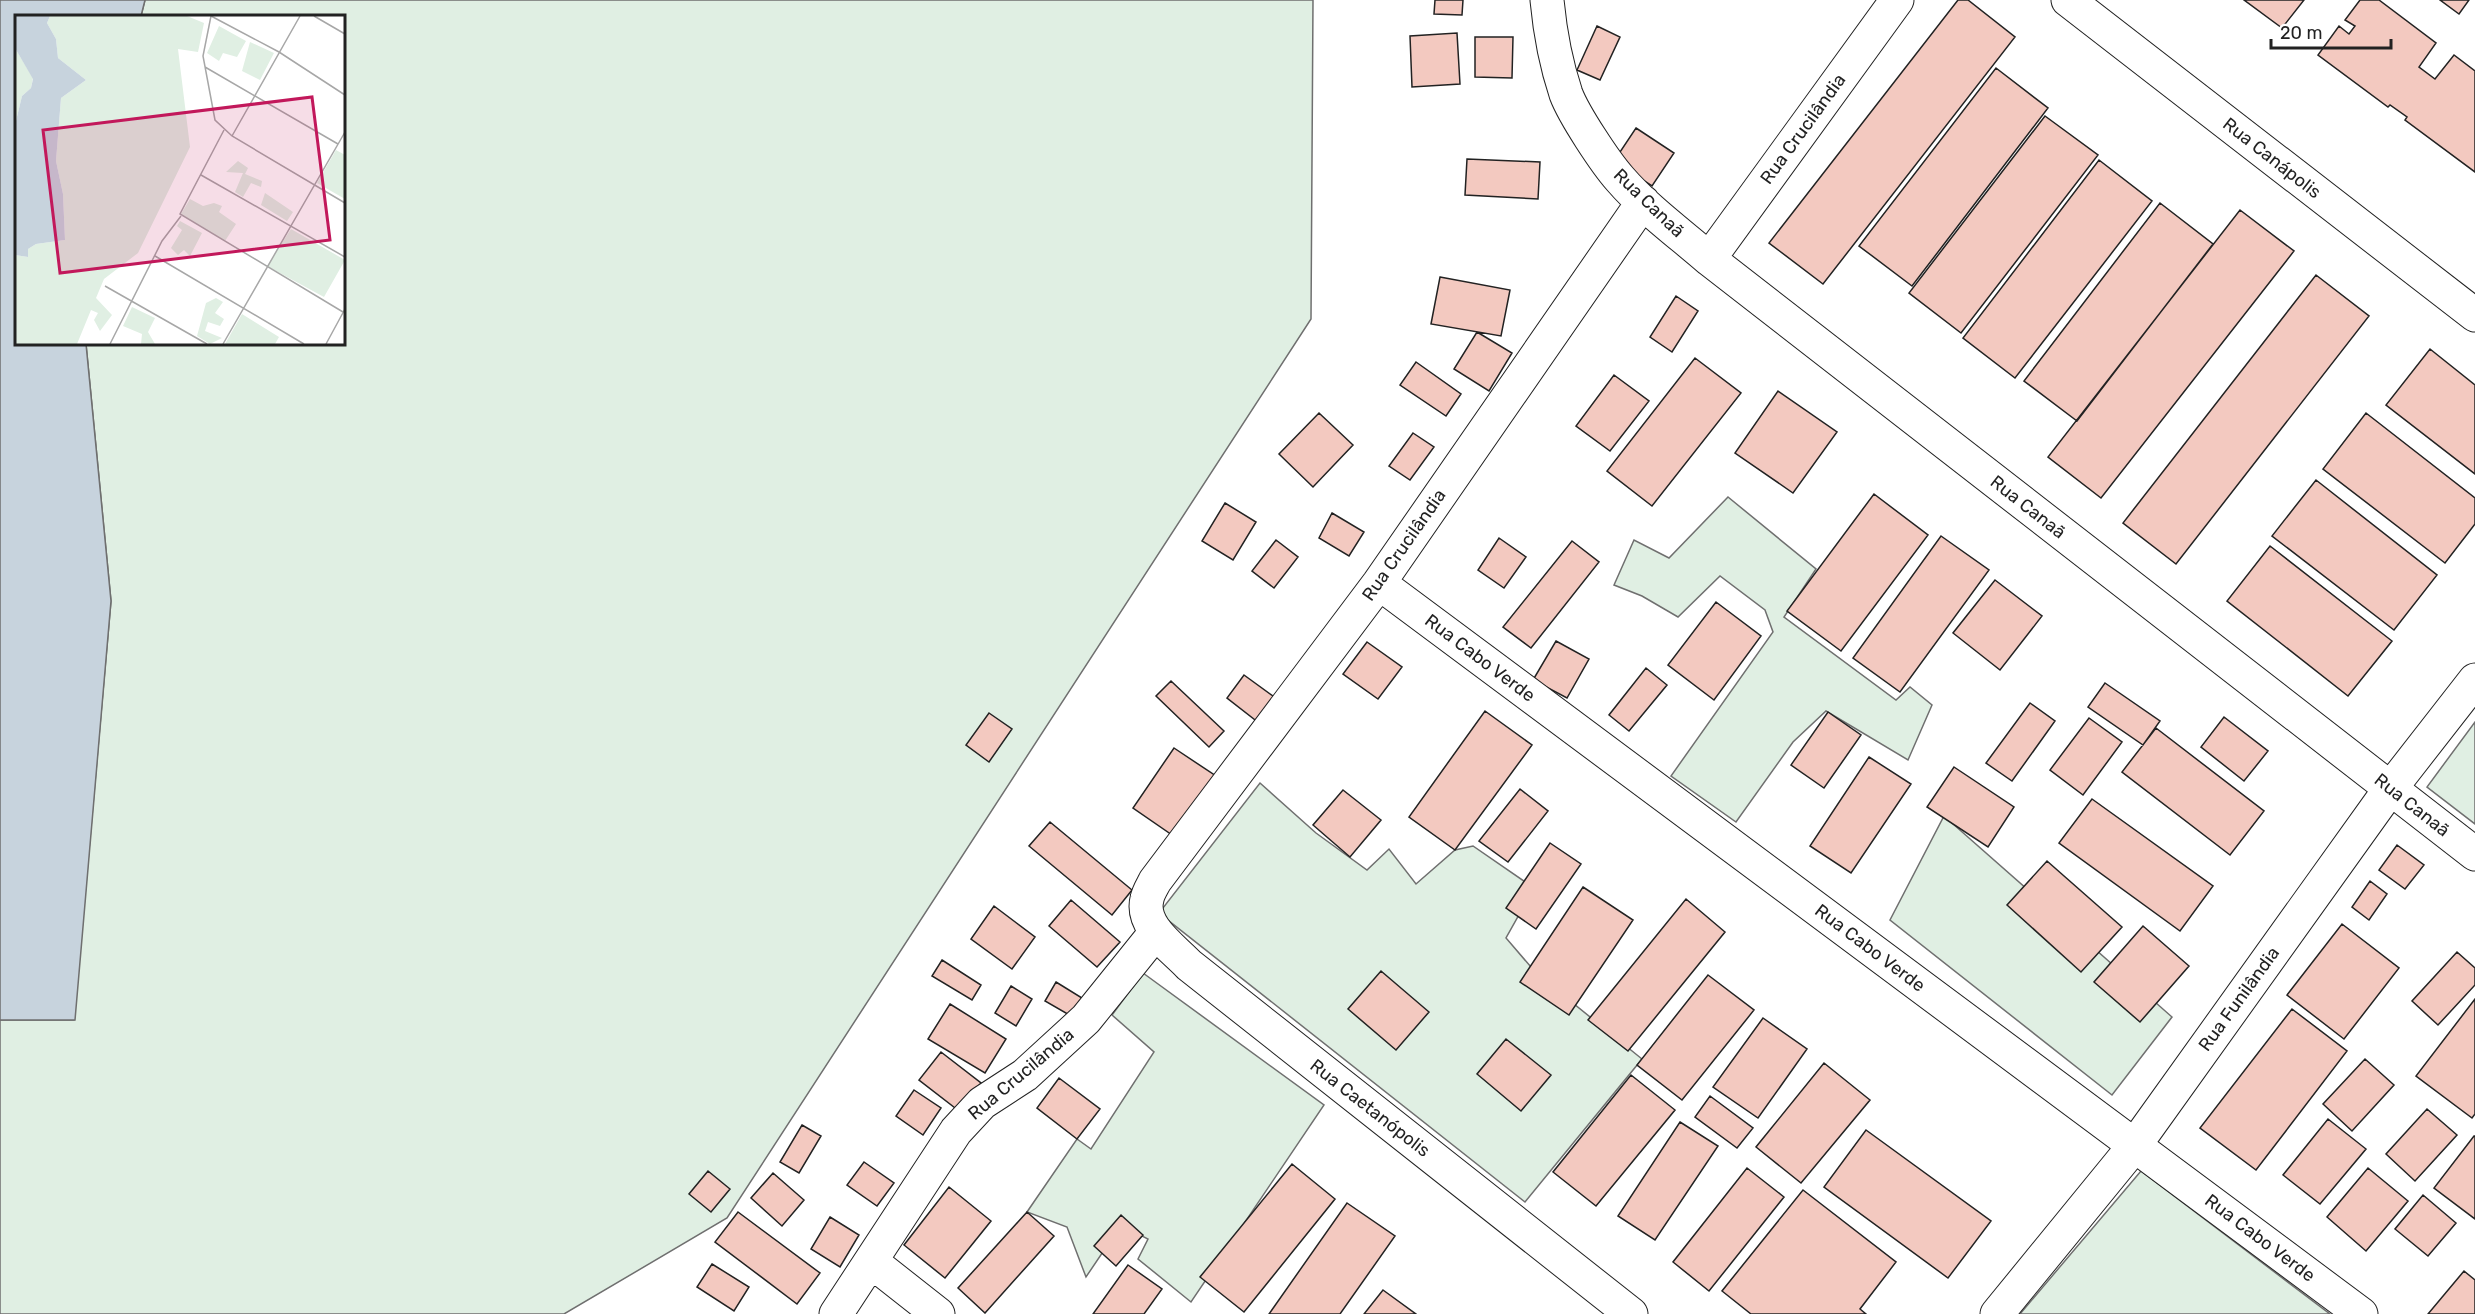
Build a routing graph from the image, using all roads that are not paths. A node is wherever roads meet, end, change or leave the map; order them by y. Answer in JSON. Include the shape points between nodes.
{"nodes":[{"id":1,"x":1547,"y":0,"type":"edge"},
{"id":2,"x":1897,"y":0,"type":"edge"},
{"id":3,"x":2068,"y":0,"type":"edge"},
{"id":4,"x":1643,"y":202,"type":"junction"},
{"id":5,"x":1709,"y":259,"type":"junction"},
{"id":6,"x":2475,"y":315,"type":"edge"},
{"id":7,"x":1379,"y":583,"type":"junction"},
{"id":8,"x":2475,"y":680,"type":"edge"},
{"id":9,"x":2390,"y":789,"type":"junction"},
{"id":10,"x":2475,"y":854,"type":"edge"},
{"id":11,"x":1155,"y":881,"type":"joint"},
{"id":12,"x":1156,"y":932,"type":"junction"},
{"id":13,"x":2134,"y":1145,"type":"junction"},
{"id":14,"x":872,"y":1262,"type":"junction"},
{"id":15,"x":836,"y":1314,"type":"edge"},
{"id":16,"x":938,"y":1314,"type":"edge"},
{"id":17,"x":1631,"y":1314,"type":"edge"},
{"id":18,"x":1997,"y":1314,"type":"edge"},
{"id":19,"x":2361,"y":1314,"type":"edge"}],
"edges":[{"from":1,"to":4,"type":"street","name":"Rua Canaã","via":[[1550,34],[1567,96],[1620,179]]},
{"from":2,"to":5,"type":"street","name":"Rua Crucilândia"},
{"from":3,"to":6,"type":"street","name":"Rua Canápolis"},
{"from":4,"to":5,"type":"street","name":"Rua Canaã"},
{"from":4,"to":7,"type":"street","name":"Rua Crucilândia"},
{"from":5,"to":9,"type":"street","name":"Rua Canaã"},
{"from":7,"to":11,"type":"street","name":"Rua Crucilândia"},
{"from":7,"to":13,"type":"street","name":"Rua Cabo Verde"},
{"from":8,"to":9,"type":"street","name":"Rua Funilândia"},
{"from":9,"to":10,"type":"street","name":"Rua Canaã"},
{"from":9,"to":13,"type":"street","name":"Rua Funilândia"},
{"from":11,"to":12,"type":"street","name":"Rua Caetanópolis","via":[[1146,900],[1146,915]]},
{"from":12,"to":14,"type":"street","name":"Rua Crucilândia","via":[[1086,1019],[1025,1075],[982,1103],[956,1131]]},
{"from":12,"to":17,"type":"street","name":"Rua Caetanópolis","via":[[1189,965]]},
{"from":13,"to":18,"type":"street","name":"Rua Funilândia"},
{"from":13,"to":19,"type":"street","name":"Rua Cabo Verde"},
{"from":14,"to":15,"type":"street","name":"Rua Crucilândia"},
{"from":14,"to":16,"type":"street"}]}
